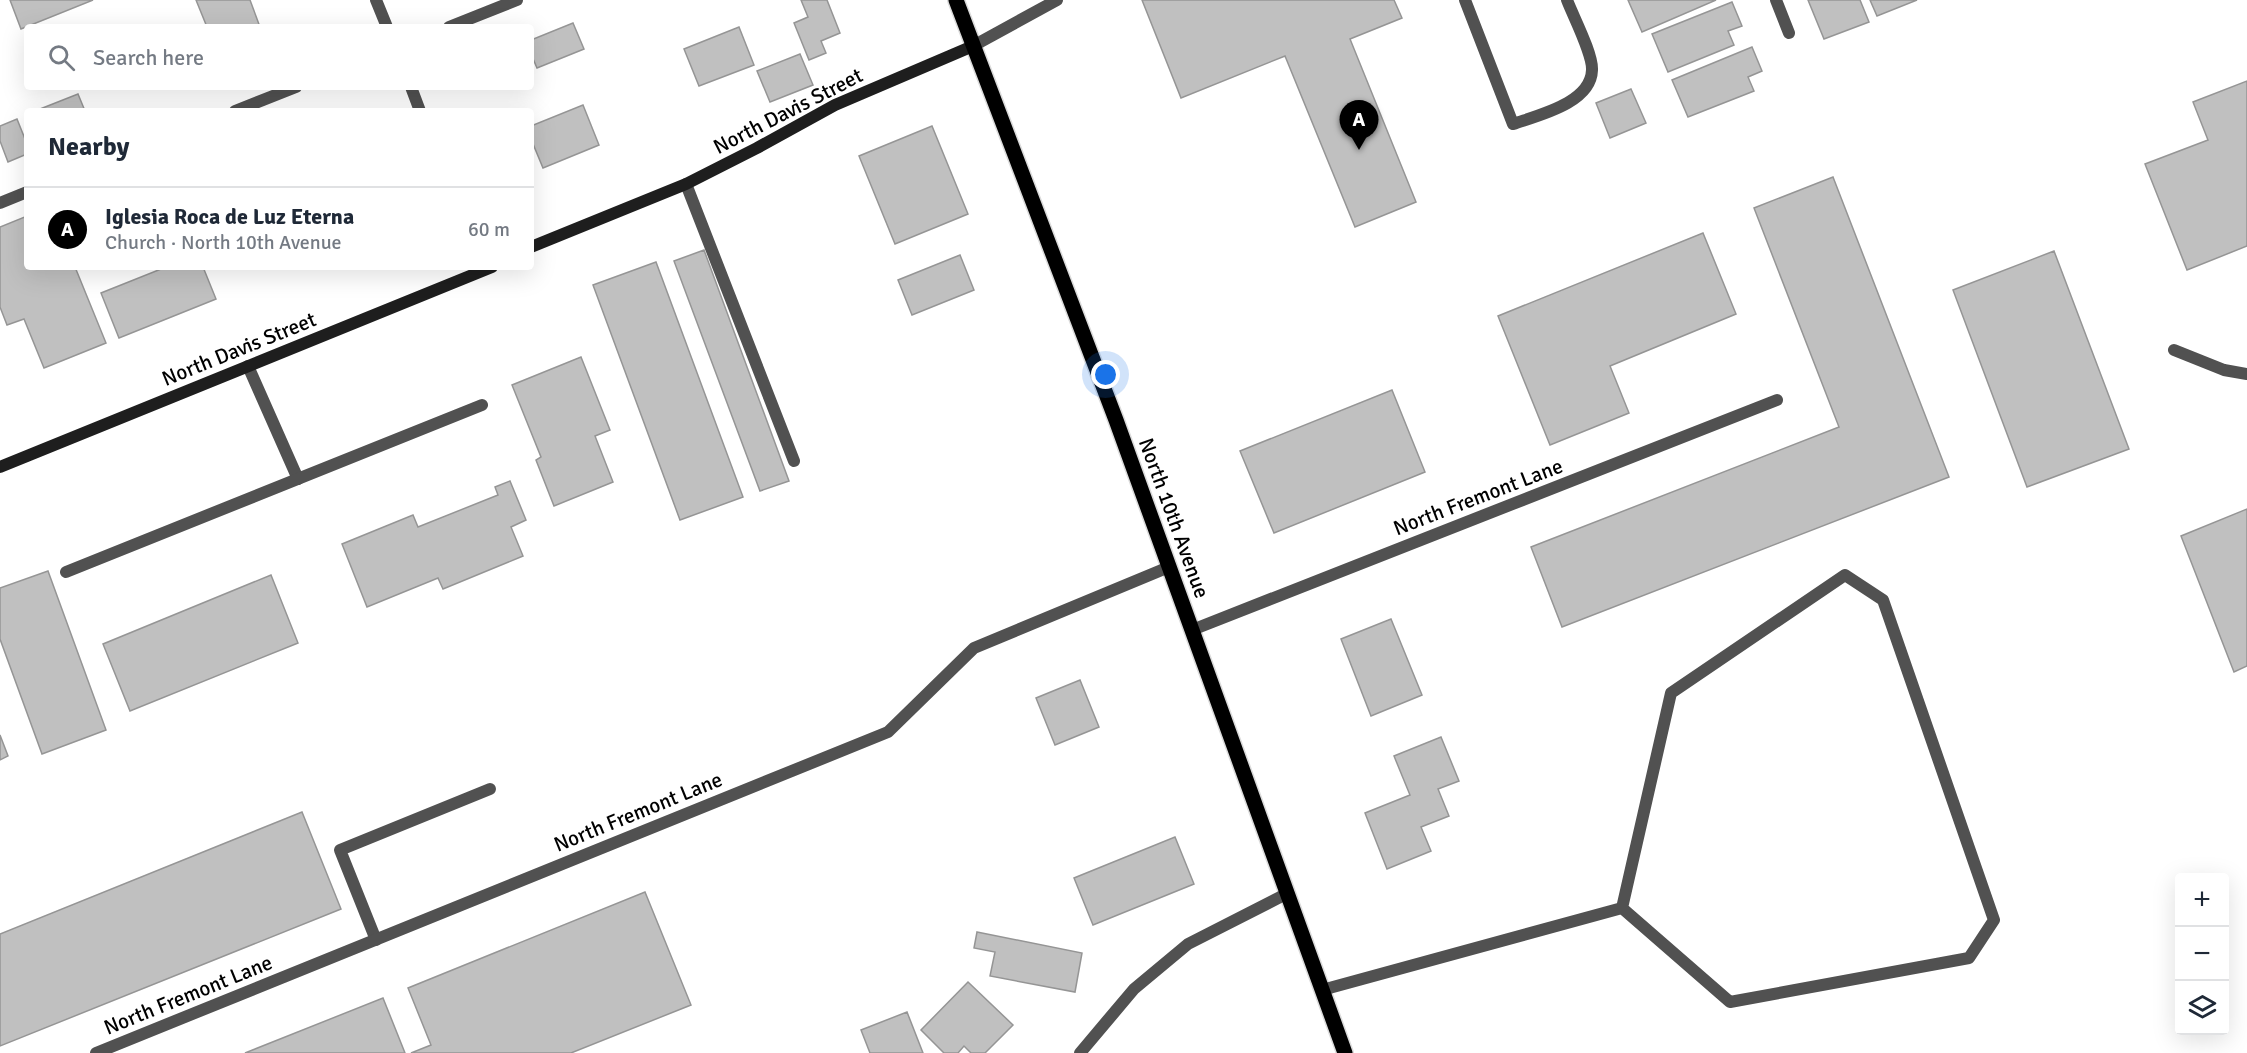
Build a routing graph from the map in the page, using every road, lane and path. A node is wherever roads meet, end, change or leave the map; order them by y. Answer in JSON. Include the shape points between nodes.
{"nodes":[{"id":1,"x":376,"y":0,"type":"edge"},
{"id":2,"x":517,"y":0,"type":"edge"},
{"id":3,"x":956,"y":0,"type":"edge"},
{"id":4,"x":1058,"y":0,"type":"edge"},
{"id":5,"x":1465,"y":0,"type":"edge"},
{"id":6,"x":1567,"y":0,"type":"edge"},
{"id":7,"x":1776,"y":0,"type":"edge"},
{"id":8,"x":386,"y":24,"type":"edge"},
{"id":9,"x":457,"y":24,"type":"edge"},
{"id":10,"x":1789,"y":33,"type":"dead end"},
{"id":11,"x":973,"y":46,"type":"junction"},
{"id":12,"x":288,"y":90,"type":"edge"},
{"id":13,"x":412,"y":90,"type":"edge"},
{"id":14,"x":243,"y":108,"type":"edge"},
{"id":15,"x":419,"y":108,"type":"edge"},
{"id":16,"x":686,"y":184,"type":"junction"},
{"id":17,"x":24,"y":193,"type":"edge"},
{"id":18,"x":0,"y":203,"type":"edge"},
{"id":19,"x":534,"y":246,"type":"edge"},
{"id":20,"x":481,"y":270,"type":"edge"},
{"id":21,"x":2174,"y":350,"type":"dead end"},
{"id":22,"x":248,"y":366,"type":"junction"},
{"id":23,"x":2247,"y":375,"type":"edge"},
{"id":24,"x":1777,"y":400,"type":"dead end"},
{"id":25,"x":482,"y":405,"type":"dead end"},
{"id":26,"x":794,"y":461,"type":"dead end"},
{"id":27,"x":0,"y":467,"type":"edge"},
{"id":28,"x":298,"y":479,"type":"junction"},
{"id":29,"x":1169,"y":567,"type":"junction"},
{"id":30,"x":66,"y":572,"type":"dead end"},
{"id":31,"x":1192,"y":630,"type":"junction"},
{"id":32,"x":490,"y":789,"type":"dead end"},
{"id":33,"x":1288,"y":893,"type":"junction"},
{"id":34,"x":1622,"y":908,"type":"junction"},
{"id":35,"x":376,"y":940,"type":"junction"},
{"id":36,"x":1323,"y":990,"type":"junction"},
{"id":37,"x":96,"y":1053,"type":"edge"},
{"id":38,"x":1080,"y":1053,"type":"edge"},
{"id":39,"x":1345,"y":1053,"type":"edge"}],
"edges":[{"from":1,"to":8,"type":"street"},
{"from":2,"to":9,"type":"street"},
{"from":3,"to":11,"type":"main road","name":"North 10th Avenue"},
{"from":4,"to":11,"type":"street","name":"North Davis Street"},
{"from":5,"to":6,"type":"street","via":[[1513,124],[1571,102],[1586,88],[1591,60]]},
{"from":7,"to":10,"type":"street"},
{"from":11,"to":16,"type":"street","name":"North Davis Street","via":[[835,105]]},
{"from":11,"to":29,"type":"main road","name":"North 10th Avenue"},
{"from":12,"to":14,"type":"street"},
{"from":13,"to":15,"type":"street"},
{"from":16,"to":19,"type":"street","name":"North Davis Street"},
{"from":16,"to":26,"type":"street"},
{"from":17,"to":18,"type":"street"},
{"from":20,"to":22,"type":"street","name":"North Davis Street"},
{"from":21,"to":23,"type":"street"},
{"from":22,"to":27,"type":"street","name":"North Davis Street"},
{"from":22,"to":28,"type":"street"},
{"from":24,"to":31,"type":"street","name":"North Fremont Lane"},
{"from":25,"to":28,"type":"street"},
{"from":28,"to":30,"type":"street"},
{"from":29,"to":31,"type":"main road","name":"North 10th Avenue"},
{"from":29,"to":35,"type":"street","name":"North Fremont Lane","via":[[974,648],[888,732]]},
{"from":31,"to":33,"type":"main road","name":"North 10th Avenue"},
{"from":32,"to":35,"type":"street","via":[[340,850]]},
{"from":33,"to":36,"type":"main road","name":"North 10th Avenue"},
{"from":33,"to":38,"type":"street","via":[[1188,944],[1134,989]]},
{"from":34,"to":34,"type":"street","via":[[1671,693],[1845,574],[1883,600],[1994,920],[1969,958],[1730,1002]]},
{"from":34,"to":36,"type":"street"},
{"from":35,"to":37,"type":"street","name":"North Fremont Lane"},
{"from":36,"to":39,"type":"main road","name":"North 10th Avenue"}]}
